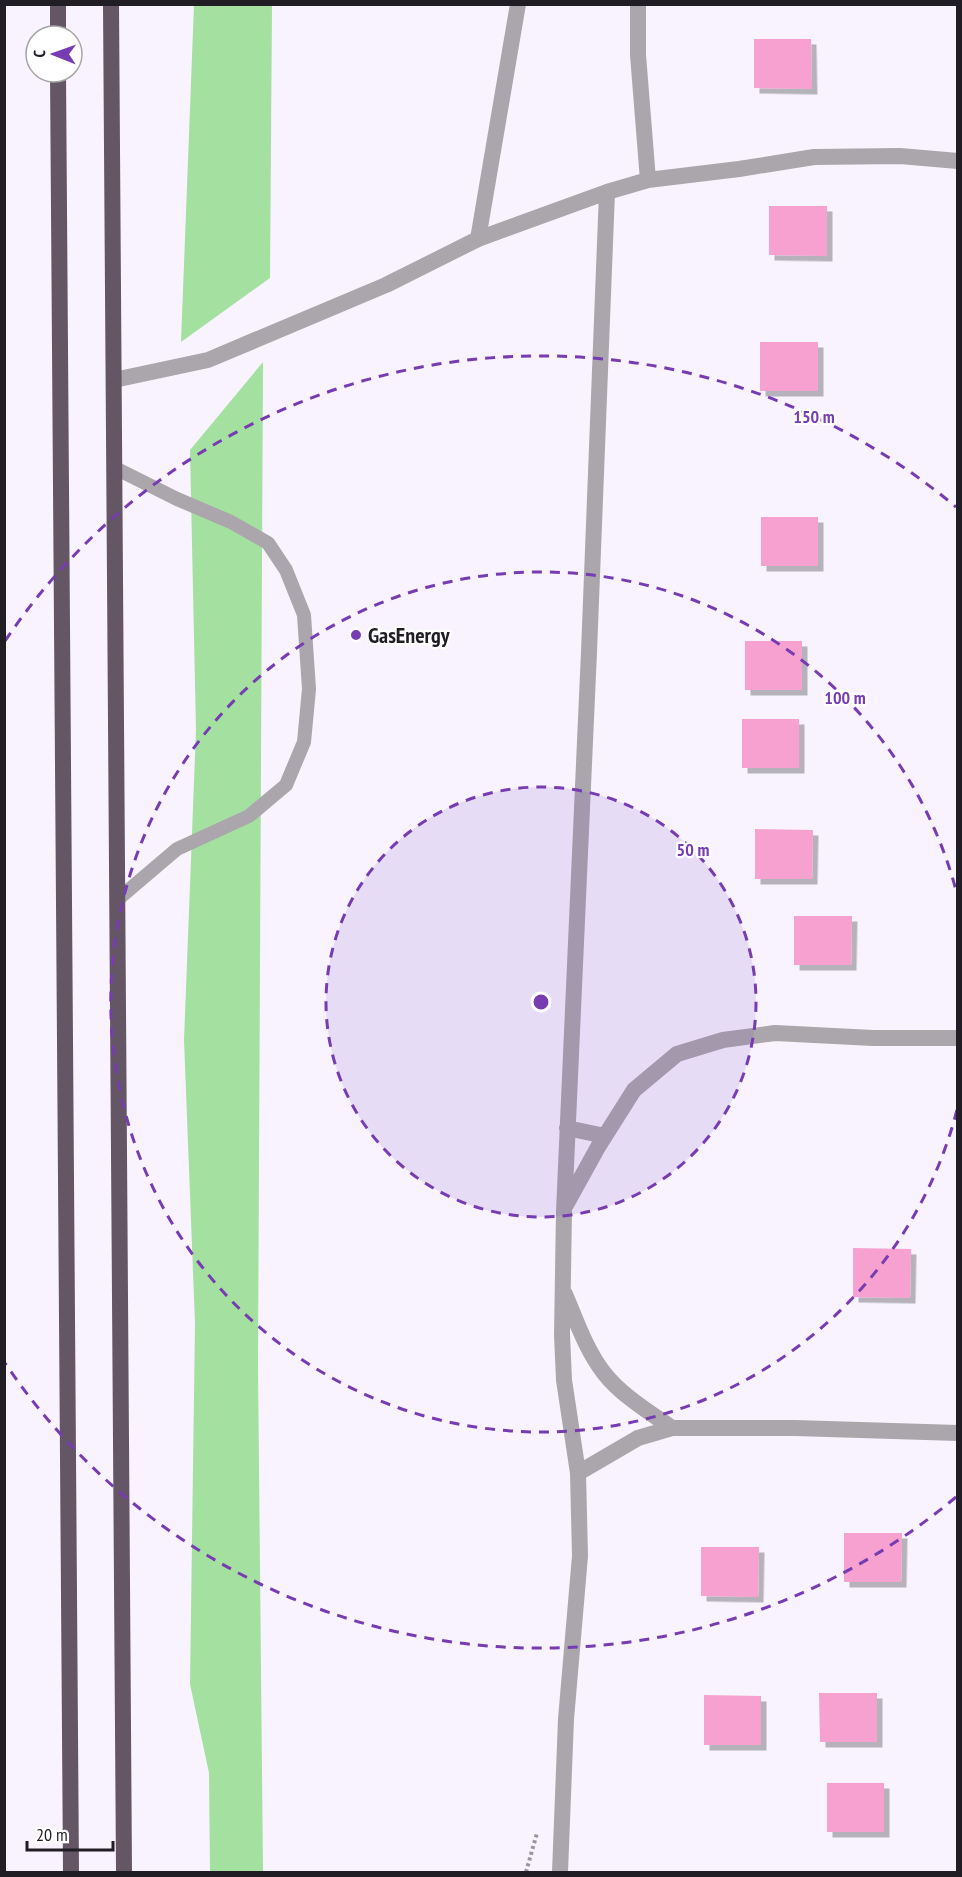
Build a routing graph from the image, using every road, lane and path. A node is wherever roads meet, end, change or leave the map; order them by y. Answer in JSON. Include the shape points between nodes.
{"nodes":[{"id":1,"x":58,"y":4,"type":"edge"},
{"id":2,"x":111,"y":4,"type":"edge"},
{"id":3,"x":518,"y":4,"type":"edge"},
{"id":4,"x":638,"y":4,"type":"edge"},
{"id":5,"x":58,"y":24,"type":"edge"},
{"id":6,"x":58,"y":84,"type":"edge"},
{"id":7,"x":957,"y":161,"type":"edge"},
{"id":8,"x":648,"y":180,"type":"junction"},
{"id":9,"x":607,"y":192,"type":"junction"},
{"id":10,"x":478,"y":239,"type":"junction"},
{"id":11,"x":114,"y":380,"type":"junction"},
{"id":12,"x":115,"y":468,"type":"junction"},
{"id":13,"x":117,"y":900,"type":"junction"},
{"id":14,"x":957,"y":1038,"type":"edge"},
{"id":15,"x":567,"y":1128,"type":"junction"},
{"id":16,"x":605,"y":1136,"type":"junction"},
{"id":17,"x":564,"y":1211,"type":"junction"},
{"id":18,"x":564,"y":1289,"type":"junction"},
{"id":19,"x":672,"y":1428,"type":"junction"},
{"id":20,"x":957,"y":1433,"type":"edge"},
{"id":21,"x":578,"y":1473,"type":"junction"},
{"id":22,"x":71,"y":1872,"type":"edge"},
{"id":23,"x":124,"y":1872,"type":"edge"},
{"id":24,"x":560,"y":1872,"type":"edge"}],
"edges":[{"from":1,"to":5,"type":"highway"},
{"from":2,"to":11,"type":"highway"},
{"from":3,"to":10,"type":"street"},
{"from":4,"to":8,"type":"street"},
{"from":6,"to":22,"type":"highway"},
{"from":7,"to":8,"type":"street","via":[[900,156],[814,157]]},
{"from":8,"to":9,"type":"street"},
{"from":9,"to":10,"type":"street"},
{"from":9,"to":15,"type":"street"},
{"from":10,"to":11,"type":"street","via":[[386,285],[208,360]]},
{"from":11,"to":12,"type":"highway"},
{"from":12,"to":13,"type":"highway"},
{"from":12,"to":13,"type":"lane","via":[[268,543],[286,570],[304,615],[309,689],[304,742],[286,785],[249,816],[177,849]]},
{"from":13,"to":23,"type":"highway"},
{"from":14,"to":16,"type":"street","via":[[775,1033],[723,1040],[677,1054],[634,1090]]},
{"from":15,"to":16,"type":"street"},
{"from":15,"to":17,"type":"street"},
{"from":16,"to":17,"type":"street"},
{"from":17,"to":18,"type":"street"},
{"from":18,"to":19,"type":"street","via":[[587,1345],[604,1373],[635,1402]]},
{"from":18,"to":21,"type":"street","via":[[564,1380]]},
{"from":19,"to":20,"type":"street"},
{"from":19,"to":21,"type":"street","via":[[638,1438]]},
{"from":21,"to":24,"type":"street","via":[[580,1556],[566,1719]]}]}
